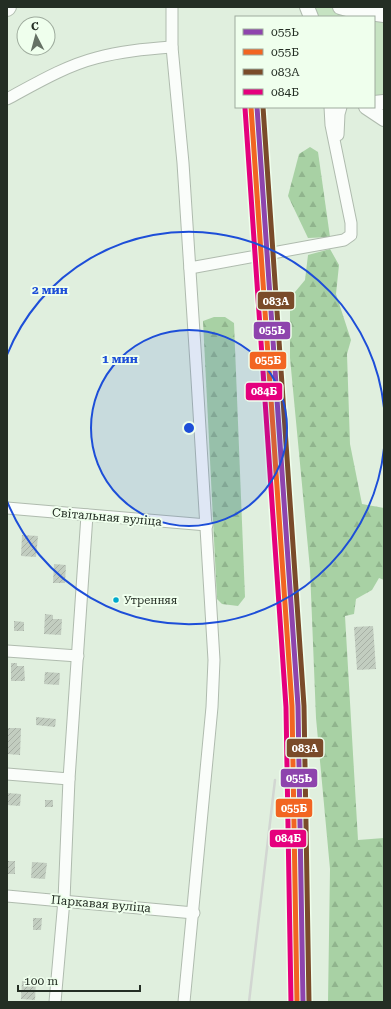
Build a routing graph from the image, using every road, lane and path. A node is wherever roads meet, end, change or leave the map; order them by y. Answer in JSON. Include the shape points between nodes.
{"nodes":[{"id":1,"x":172,"y":7,"type":"edge"},
{"id":2,"x":340,"y":7,"type":"edge"},
{"id":3,"x":381,"y":14,"type":"edge"},
{"id":4,"x":366,"y":16,"type":"edge"},
{"id":5,"x":172,"y":47,"type":"junction"},
{"id":6,"x":7,"y":99,"type":"edge"},
{"id":7,"x":330,"y":108,"type":"edge"},
{"id":8,"x":341,"y":108,"type":"edge"},
{"id":9,"x":368,"y":108,"type":"edge"},
{"id":10,"x":384,"y":119,"type":"edge"},
{"id":11,"x":338,"y":152,"type":"junction"},
{"id":12,"x":190,"y":268,"type":"junction"},
{"id":13,"x":7,"y":508,"type":"edge"},
{"id":14,"x":87,"y":515,"type":"junction"},
{"id":15,"x":207,"y":525,"type":"junction"},
{"id":16,"x":7,"y":651,"type":"edge"},
{"id":17,"x":78,"y":656,"type":"junction"},
{"id":18,"x":7,"y":774,"type":"edge"},
{"id":19,"x":69,"y":779,"type":"junction"},
{"id":20,"x":7,"y":896,"type":"edge"},
{"id":21,"x":64,"y":900,"type":"junction"},
{"id":22,"x":194,"y":912,"type":"junction"},
{"id":23,"x":55,"y":1002,"type":"edge"},
{"id":24,"x":184,"y":1002,"type":"edge"}],
"edges":[{"from":1,"to":5,"type":"street"},
{"from":2,"to":3,"type":"main road"},
{"from":3,"to":4,"type":"main road"},
{"from":5,"to":6,"type":"street","via":[[129,51],[95,58]]},
{"from":5,"to":12,"type":"street"},
{"from":7,"to":11,"type":"street","via":[[331,125]]},
{"from":8,"to":11,"type":"street"},
{"from":9,"to":10,"type":"main road"},
{"from":11,"to":12,"type":"street","via":[[351,223],[352,233],[349,237]]},
{"from":12,"to":15,"type":"street"},
{"from":13,"to":14,"type":"street","name":"Світальная вуліца"},
{"from":14,"to":15,"type":"street","name":"Світальная вуліца"},
{"from":14,"to":17,"type":"street"},
{"from":15,"to":22,"type":"street","via":[[214,660]]},
{"from":16,"to":17,"type":"street"},
{"from":17,"to":19,"type":"street"},
{"from":18,"to":19,"type":"street"},
{"from":19,"to":21,"type":"street"},
{"from":20,"to":21,"type":"street","name":"Паркавая вуліца"},
{"from":21,"to":22,"type":"street","name":"Паркавая вуліца"},
{"from":21,"to":23,"type":"street"},
{"from":22,"to":24,"type":"street"}]}
